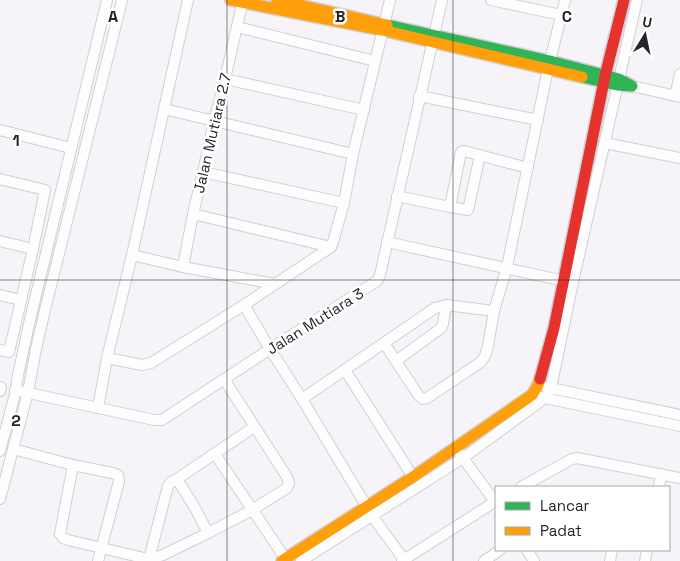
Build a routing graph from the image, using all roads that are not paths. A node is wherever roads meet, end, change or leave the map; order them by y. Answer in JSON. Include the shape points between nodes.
{"nodes":[{"id":1,"x":106,"y":0,"type":"edge"},
{"id":2,"x":122,"y":0,"type":"edge"},
{"id":3,"x":188,"y":0,"type":"edge"},
{"id":4,"x":231,"y":0,"type":"edge"},
{"id":5,"x":277,"y":0,"type":"edge"},
{"id":6,"x":390,"y":0,"type":"edge"},
{"id":7,"x":442,"y":0,"type":"edge"},
{"id":8,"x":491,"y":0,"type":"edge"},
{"id":9,"x":564,"y":0,"type":"edge"},
{"id":10,"x":624,"y":0,"type":"edge"},
{"id":11,"x":637,"y":0,"type":"edge"},
{"id":12,"x":243,"y":1,"type":"edge"},
{"id":13,"x":561,"y":15,"type":"junction"},
{"id":14,"x":383,"y":27,"type":"junction"},
{"id":15,"x":237,"y":28,"type":"junction"},
{"id":16,"x":433,"y":38,"type":"junction"},
{"id":17,"x":375,"y":61,"type":"junction"},
{"id":18,"x":549,"y":65,"type":"junction"},
{"id":19,"x":680,"y":74,"type":"edge"},
{"id":20,"x":225,"y":79,"type":"junction"},
{"id":21,"x":605,"y":79,"type":"junction"},
{"id":22,"x":618,"y":82,"type":"junction"},
{"id":23,"x":632,"y":86,"type":"joint"},
{"id":24,"x":419,"y":96,"type":"junction"},
{"id":25,"x":677,"y":97,"type":"edge"},
{"id":26,"x":164,"y":109,"type":"junction"},
{"id":27,"x":364,"y":110,"type":"junction"},
{"id":28,"x":538,"y":120,"type":"junction"},
{"id":29,"x":214,"y":121,"type":"junction"},
{"id":30,"x":0,"y":130,"type":"edge"},
{"id":31,"x":605,"y":143,"type":"junction"},
{"id":32,"x":71,"y":148,"type":"junction"},
{"id":33,"x":353,"y":154,"type":"junction"},
{"id":34,"x":480,"y":155,"type":"junction"},
{"id":35,"x":680,"y":158,"type":"edge"},
{"id":36,"x":528,"y":168,"type":"junction"},
{"id":37,"x":203,"y":172,"type":"junction"},
{"id":38,"x":0,"y":179,"type":"edge"},
{"id":39,"x":397,"y":196,"type":"junction"},
{"id":40,"x":344,"y":203,"type":"junction"},
{"id":41,"x":450,"y":207,"type":"junction"},
{"id":42,"x":193,"y":214,"type":"junction"},
{"id":43,"x":0,"y":241,"type":"edge"},
{"id":44,"x":387,"y":242,"type":"junction"},
{"id":45,"x":330,"y":247,"type":"junction"},
{"id":46,"x":33,"y":249,"type":"junction"},
{"id":47,"x":132,"y":256,"type":"junction"},
{"id":48,"x":184,"y":267,"type":"junction"},
{"id":49,"x":507,"y":267,"type":"junction"},
{"id":50,"x":568,"y":281,"type":"junction"},
{"id":51,"x":275,"y":284,"type":"junction"},
{"id":52,"x":0,"y":295,"type":"edge"},
{"id":53,"x":21,"y":300,"type":"junction"},
{"id":54,"x":446,"y":304,"type":"junction"},
{"id":55,"x":244,"y":305,"type":"junction"},
{"id":56,"x":494,"y":311,"type":"junction"},
{"id":57,"x":384,"y":343,"type":"junction"},
{"id":58,"x":270,"y":349,"type":"junction"},
{"id":59,"x":0,"y":350,"type":"edge"},
{"id":60,"x":107,"y":358,"type":"junction"},
{"id":61,"x":396,"y":361,"type":"junction"},
{"id":62,"x":345,"y":370,"type":"junction"},
{"id":63,"x":224,"y":379,"type":"junction"},
{"id":64,"x":550,"y":388,"type":"junction"},
{"id":65,"x":15,"y":390,"type":"junction"},
{"id":66,"x":535,"y":390,"type":"junction"},
{"id":67,"x":28,"y":392,"type":"junction"},
{"id":68,"x":545,"y":398,"type":"junction"},
{"id":69,"x":302,"y":399,"type":"junction"},
{"id":70,"x":98,"y":408,"type":"junction"},
{"id":71,"x":680,"y":415,"type":"edge"},
{"id":72,"x":680,"y":426,"type":"edge"},
{"id":73,"x":254,"y":427,"type":"junction"},
{"id":74,"x":456,"y":448,"type":"junction"},
{"id":75,"x":13,"y":449,"type":"junction"},
{"id":76,"x":0,"y":451,"type":"edge"},
{"id":77,"x":215,"y":454,"type":"junction"},
{"id":78,"x":462,"y":458,"type":"junction"},
{"id":79,"x":73,"y":465,"type":"junction"},
{"id":80,"x":661,"y":474,"type":"junction"},
{"id":81,"x":413,"y":477,"type":"junction"},
{"id":82,"x":680,"y":478,"type":"edge"},
{"id":83,"x":177,"y":479,"type":"junction"},
{"id":84,"x":523,"y":486,"type":"edge"},
{"id":85,"x":659,"y":486,"type":"edge"},
{"id":86,"x":0,"y":499,"type":"edge"},
{"id":87,"x":495,"y":501,"type":"edge"},
{"id":88,"x":495,"y":503,"type":"edge"},
{"id":89,"x":252,"y":510,"type":"junction"},
{"id":90,"x":370,"y":512,"type":"junction"},
{"id":91,"x":208,"y":533,"type":"junction"},
{"id":92,"x":101,"y":548,"type":"junction"},
{"id":93,"x":499,"y":551,"type":"edge"},
{"id":94,"x":149,"y":559,"type":"junction"},
{"id":95,"x":285,"y":560,"type":"edge"},
{"id":96,"x":403,"y":560,"type":"edge"},
{"id":97,"x":98,"y":561,"type":"edge"},
{"id":98,"x":301,"y":561,"type":"edge"},
{"id":99,"x":484,"y":561,"type":"edge"}],
"edges":[{"from":1,"to":32,"type":"street"},
{"from":2,"to":67,"type":"street","via":[[45,310]]},
{"from":3,"to":26,"type":"street"},
{"from":4,"to":12,"type":"street"},
{"from":5,"to":14,"type":"street"},
{"from":6,"to":14,"type":"street"},
{"from":7,"to":16,"type":"street","name":"Jalan Mutiara 3"},
{"from":8,"to":13,"type":"street"},
{"from":9,"to":13,"type":"street"},
{"from":10,"to":21,"type":"street"},
{"from":11,"to":22,"type":"street"},
{"from":12,"to":14,"type":"street"},
{"from":12,"to":15,"type":"street","name":"Jalan Mutiara 2.7"},
{"from":13,"to":18,"type":"street"},
{"from":14,"to":16,"type":"street"},
{"from":14,"to":17,"type":"street"},
{"from":15,"to":17,"type":"street"},
{"from":15,"to":20,"type":"street","name":"Jalan Mutiara 2.7"},
{"from":16,"to":18,"type":"street"},
{"from":16,"to":24,"type":"street","name":"Jalan Mutiara 3"},
{"from":17,"to":27,"type":"street"},
{"from":18,"to":21,"type":"street"},
{"from":18,"to":28,"type":"street"},
{"from":19,"to":25,"type":"street"},
{"from":20,"to":27,"type":"street"},
{"from":20,"to":29,"type":"street","name":"Jalan Mutiara 2.7"},
{"from":21,"to":22,"type":"street"},
{"from":21,"to":50,"type":"street"},
{"from":22,"to":23,"type":"street"},
{"from":22,"to":31,"type":"street"},
{"from":23,"to":25,"type":"street"},
{"from":24,"to":28,"type":"street"},
{"from":24,"to":39,"type":"street","name":"Jalan Mutiara 3"},
{"from":26,"to":29,"type":"street"},
{"from":26,"to":47,"type":"street"},
{"from":27,"to":33,"type":"street"},
{"from":28,"to":36,"type":"street"},
{"from":29,"to":33,"type":"street"},
{"from":29,"to":37,"type":"street","name":"Jalan Mutiara 2.7"},
{"from":30,"to":32,"type":"street"},
{"from":31,"to":35,"type":"street"},
{"from":31,"to":50,"type":"street"},
{"from":32,"to":65,"type":"street"},
{"from":33,"to":40,"type":"street"},
{"from":34,"to":36,"type":"street"},
{"from":34,"to":41,"type":"street","via":[[468,210]]},
{"from":34,"to":41,"type":"street","via":[[461,152]]},
{"from":36,"to":49,"type":"street"},
{"from":37,"to":40,"type":"street"},
{"from":37,"to":42,"type":"street","name":"Jalan Mutiara 2.7"},
{"from":38,"to":46,"type":"street","via":[[45,190]]},
{"from":39,"to":41,"type":"street"},
{"from":39,"to":44,"type":"street","name":"Jalan Mutiara 3"},
{"from":40,"to":45,"type":"street"},
{"from":42,"to":45,"type":"street"},
{"from":42,"to":48,"type":"street","name":"Jalan Mutiara 2.7"},
{"from":43,"to":46,"type":"street"},
{"from":44,"to":49,"type":"street"},
{"from":44,"to":58,"type":"street","name":"Jalan Mutiara 3","via":[[379,279],[374,284]]},
{"from":45,"to":51,"type":"street"},
{"from":46,"to":53,"type":"street"},
{"from":47,"to":48,"type":"street"},
{"from":47,"to":60,"type":"street"},
{"from":48,"to":51,"type":"street"},
{"from":49,"to":50,"type":"street"},
{"from":49,"to":56,"type":"street"},
{"from":50,"to":64,"type":"street"},
{"from":50,"to":66,"type":"street"},
{"from":51,"to":55,"type":"street"},
{"from":52,"to":53,"type":"street"},
{"from":53,"to":59,"type":"street","via":[[9,352]]},
{"from":54,"to":56,"type":"street"},
{"from":54,"to":57,"type":"street","via":[[428,312]]},
{"from":54,"to":61,"type":"street","via":[[441,328]]},
{"from":55,"to":58,"type":"street"},
{"from":55,"to":60,"type":"street","via":[[151,363],[142,365]]},
{"from":56,"to":61,"type":"street","via":[[488,346],[481,362],[427,398],[419,396]]},
{"from":57,"to":61,"type":"street"},
{"from":57,"to":62,"type":"street"},
{"from":58,"to":63,"type":"street","name":"Jalan Mutiara 3"},
{"from":58,"to":69,"type":"street"},
{"from":60,"to":70,"type":"street"},
{"from":62,"to":69,"type":"street"},
{"from":62,"to":81,"type":"street"},
{"from":63,"to":70,"type":"street","name":"Jalan Mutiara 3","via":[[159,421]]},
{"from":63,"to":73,"type":"street"},
{"from":64,"to":66,"type":"street"},
{"from":64,"to":68,"type":"street"},
{"from":64,"to":71,"type":"street"},
{"from":65,"to":67,"type":"street","name":"Jalan Mutiara 3"},
{"from":65,"to":76,"type":"street"},
{"from":66,"to":68,"type":"street"},
{"from":66,"to":74,"type":"street"},
{"from":67,"to":70,"type":"street","name":"Jalan Mutiara 3"},
{"from":67,"to":75,"type":"street"},
{"from":68,"to":72,"type":"street"},
{"from":68,"to":78,"type":"street"},
{"from":69,"to":90,"type":"street"},
{"from":73,"to":77,"type":"street"},
{"from":73,"to":89,"type":"street","via":[[289,483],[287,488]]},
{"from":74,"to":78,"type":"street"},
{"from":74,"to":81,"type":"street"},
{"from":75,"to":79,"type":"street"},
{"from":75,"to":86,"type":"street"},
{"from":77,"to":83,"type":"street"},
{"from":77,"to":89,"type":"street"},
{"from":78,"to":87,"type":"street"},
{"from":78,"to":90,"type":"street"},
{"from":79,"to":92,"type":"street","via":[[60,534],[68,540]]},
{"from":79,"to":92,"type":"street","via":[[118,476]]},
{"from":80,"to":82,"type":"street"},
{"from":80,"to":84,"type":"street","via":[[577,458]]},
{"from":80,"to":85,"type":"street"},
{"from":81,"to":90,"type":"street"},
{"from":83,"to":91,"type":"street"},
{"from":83,"to":94,"type":"street","via":[[168,486]]},
{"from":88,"to":96,"type":"street"},
{"from":89,"to":91,"type":"street"},
{"from":89,"to":95,"type":"street"},
{"from":90,"to":95,"type":"street"},
{"from":90,"to":96,"type":"street"},
{"from":90,"to":98,"type":"street"},
{"from":91,"to":94,"type":"street","via":[[163,556]]},
{"from":92,"to":94,"type":"street"},
{"from":92,"to":97,"type":"street"},
{"from":93,"to":99,"type":"street"}]}
